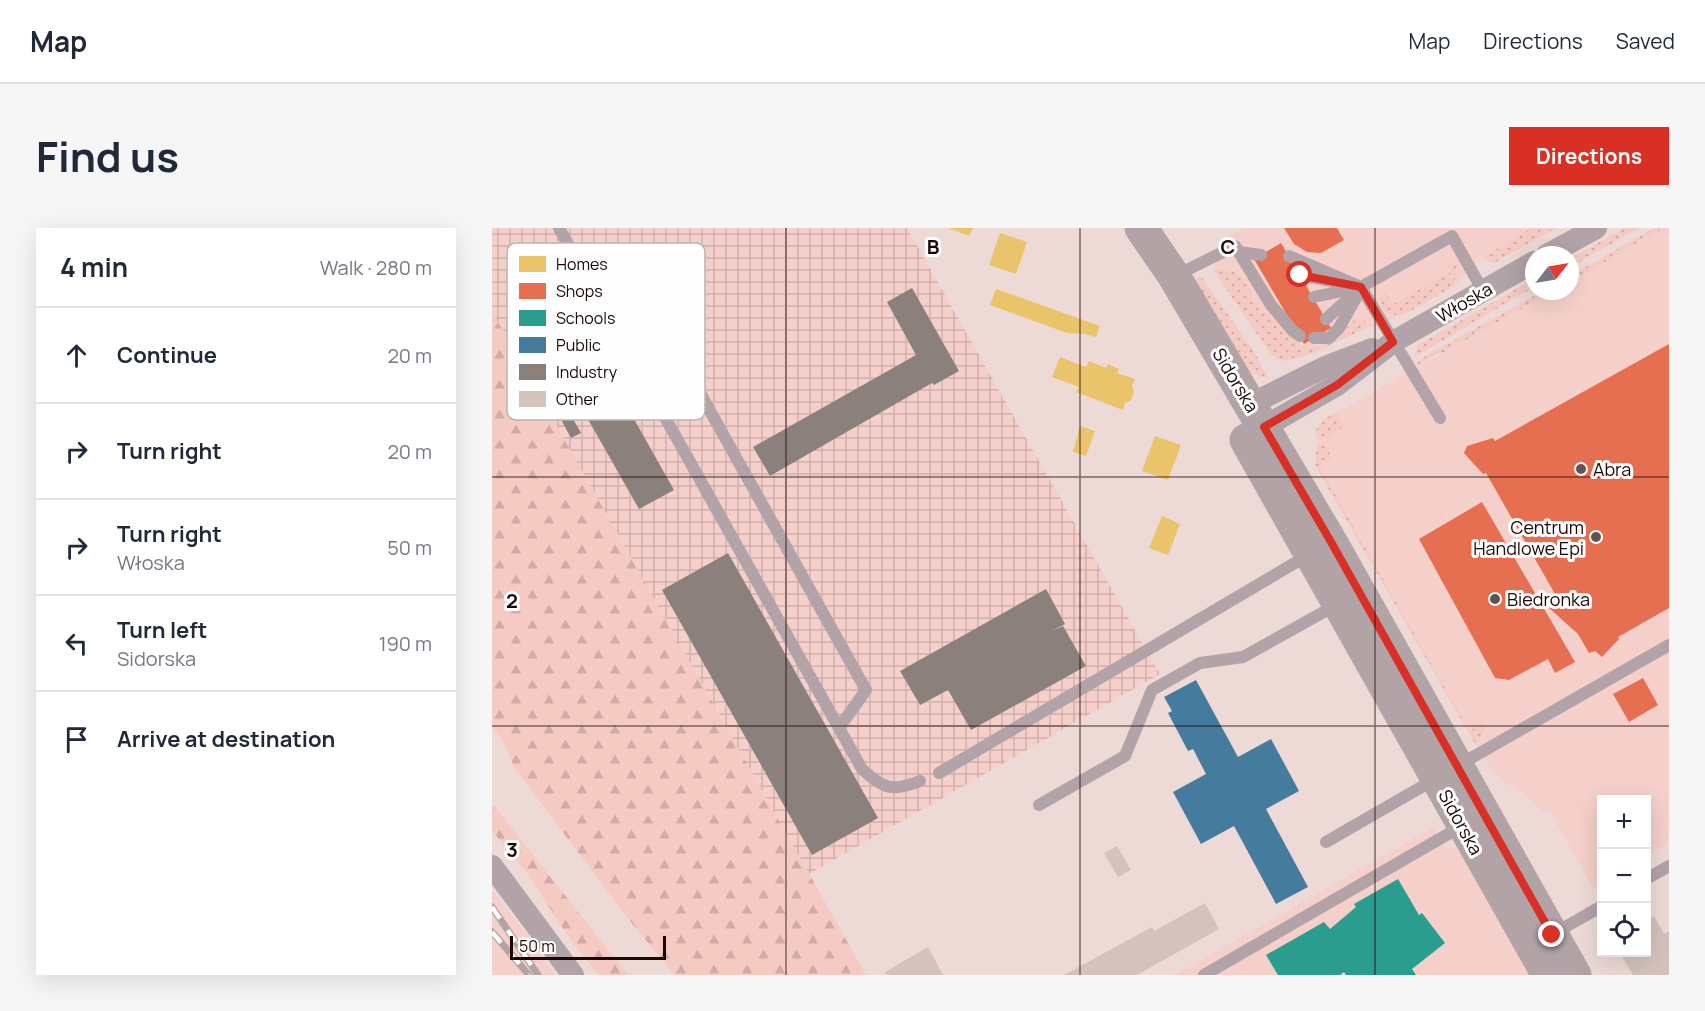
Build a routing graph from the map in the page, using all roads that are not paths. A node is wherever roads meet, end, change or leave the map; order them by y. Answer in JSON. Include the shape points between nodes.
{"nodes":[{"id":1,"x":559,"y":228,"type":"edge"},
{"id":2,"x":1130,"y":228,"type":"edge"},
{"id":3,"x":1140,"y":228,"type":"edge"},
{"id":4,"x":1596,"y":228,"type":"edge"},
{"id":5,"x":568,"y":243,"type":"edge"},
{"id":6,"x":1563,"y":246,"type":"edge"},
{"id":7,"x":1239,"y":252,"type":"junction"},
{"id":8,"x":1261,"y":255,"type":"dead end"},
{"id":9,"x":1289,"y":256,"type":"dead end"},
{"id":10,"x":1525,"y":267,"type":"edge"},
{"id":11,"x":1300,"y":275,"type":"dead end"},
{"id":12,"x":1166,"y":281,"type":"junction"},
{"id":13,"x":1361,"y":287,"type":"junction"},
{"id":14,"x":1483,"y":291,"type":"junction"},
{"id":15,"x":1314,"y":297,"type":"dead end"},
{"id":16,"x":1326,"y":319,"type":"dead end"},
{"id":17,"x":1300,"y":336,"type":"dead end"},
{"id":18,"x":1314,"y":338,"type":"dead end"},
{"id":19,"x":1393,"y":342,"type":"junction"},
{"id":20,"x":705,"y":402,"type":"edge"},
{"id":21,"x":1440,"y":418,"type":"dead end"},
{"id":22,"x":1251,"y":419,"type":"junction"},
{"id":23,"x":667,"y":420,"type":"edge"},
{"id":24,"x":1320,"y":548,"type":"junction"},
{"id":25,"x":1348,"y":598,"type":"junction"},
{"id":26,"x":1669,"y":645,"type":"edge"},
{"id":27,"x":839,"y":728,"type":"junction"},
{"id":28,"x":939,"y":772,"type":"dead end"},
{"id":29,"x":1447,"y":772,"type":"junction"},
{"id":30,"x":920,"y":781,"type":"dead end"},
{"id":31,"x":1039,"y":805,"type":"dead end"},
{"id":32,"x":1474,"y":819,"type":"junction"},
{"id":33,"x":1326,"y":842,"type":"dead end"},
{"id":34,"x":492,"y":866,"type":"edge"},
{"id":35,"x":1669,"y":866,"type":"edge"},
{"id":36,"x":1651,"y":877,"type":"edge"},
{"id":37,"x":1597,"y":909,"type":"edge"},
{"id":38,"x":1542,"y":941,"type":"junction"},
{"id":39,"x":573,"y":975,"type":"edge"},
{"id":40,"x":1204,"y":975,"type":"edge"},
{"id":41,"x":1548,"y":975,"type":"edge"},
{"id":42,"x":1575,"y":975,"type":"edge"}],
"edges":[{"from":1,"to":5,"type":"lane"},
{"from":2,"to":12,"type":"street","name":"Sidorska"},
{"from":3,"to":12,"type":"street","name":"Sidorska"},
{"from":4,"to":6,"type":"street"},
{"from":7,"to":8,"type":"lane"},
{"from":7,"to":12,"type":"lane","via":[[1234,246]]},
{"from":7,"to":17,"type":"lane","via":[[1257,273],[1271,305]]},
{"from":9,"to":13,"type":"lane"},
{"from":10,"to":14,"type":"street","name":"Włoska"},
{"from":11,"to":13,"type":"lane"},
{"from":12,"to":22,"type":"street","name":"Sidorska"},
{"from":13,"to":14,"type":"lane","via":[[1452,236]]},
{"from":13,"to":15,"type":"lane"},
{"from":13,"to":16,"type":"lane"},
{"from":13,"to":18,"type":"lane","via":[[1339,328],[1329,338]]},
{"from":13,"to":19,"type":"lane"},
{"from":14,"to":19,"type":"street","name":"Włoska"},
{"from":19,"to":21,"type":"lane"},
{"from":19,"to":22,"type":"street","name":"Włoska","via":[[1337,385]]},
{"from":20,"to":27,"type":"lane","via":[[866,690]]},
{"from":22,"to":24,"type":"street","name":"Sidorska"},
{"from":23,"to":27,"type":"lane"},
{"from":24,"to":25,"type":"street","name":"Sidorska"},
{"from":24,"to":28,"type":"lane"},
{"from":25,"to":29,"type":"street","name":"Sidorska"},
{"from":25,"to":31,"type":"lane","via":[[1243,657],[1200,663],[1152,690],[1125,756]]},
{"from":26,"to":29,"type":"lane"},
{"from":27,"to":30,"type":"lane","via":[[862,769],[878,784],[903,788]]},
{"from":29,"to":32,"type":"street","name":"Sidorska"},
{"from":29,"to":33,"type":"lane"},
{"from":32,"to":38,"type":"street","name":"Sidorska"},
{"from":32,"to":40,"type":"lane"},
{"from":34,"to":39,"type":"street"},
{"from":35,"to":36,"type":"lane"},
{"from":37,"to":38,"type":"lane"},
{"from":38,"to":41,"type":"street","name":"Sidorska"},
{"from":38,"to":42,"type":"street","name":"Sidorska"}]}
